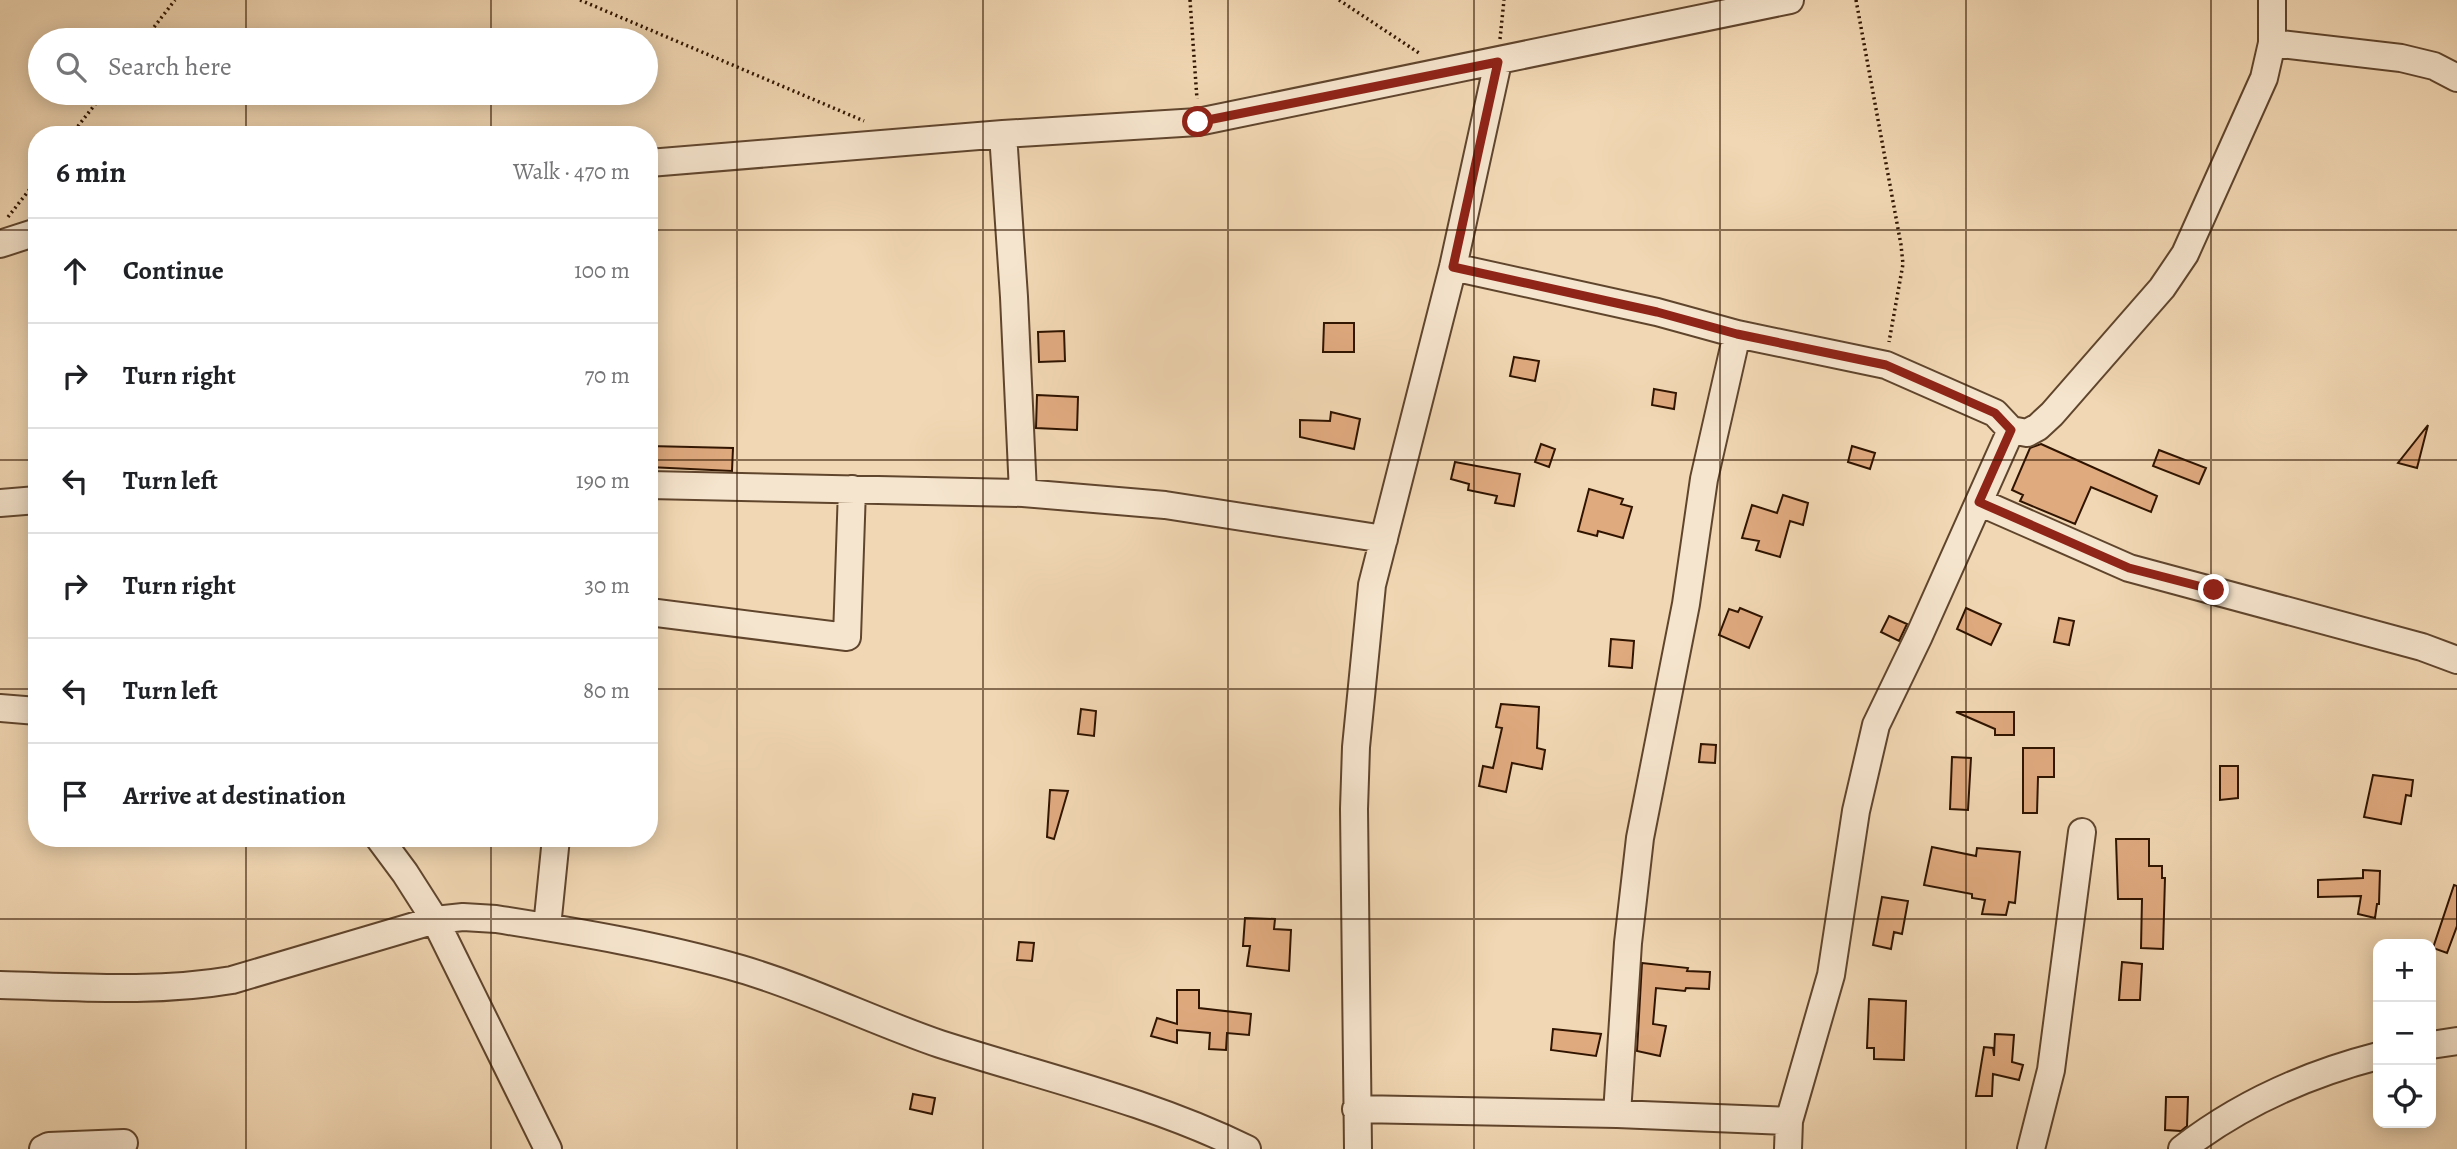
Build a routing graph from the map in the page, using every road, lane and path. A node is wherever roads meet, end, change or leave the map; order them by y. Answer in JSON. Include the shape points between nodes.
{"nodes":[{"id":1,"x":175,"y":0,"type":"edge"},
{"id":2,"x":580,"y":0,"type":"edge"},
{"id":3,"x":1190,"y":0,"type":"edge"},
{"id":4,"x":1339,"y":0,"type":"edge"},
{"id":5,"x":1504,"y":0,"type":"edge"},
{"id":6,"x":1790,"y":0,"type":"edge"},
{"id":7,"x":1856,"y":0,"type":"edge"},
{"id":8,"x":2272,"y":0,"type":"edge"},
{"id":9,"x":153,"y":28,"type":"edge"},
{"id":10,"x":646,"y":28,"type":"edge"},
{"id":11,"x":658,"y":33,"type":"edge"},
{"id":12,"x":2272,"y":43,"type":"junction"},
{"id":13,"x":1498,"y":62,"type":"junction"},
{"id":14,"x":1448,"y":72,"type":"junction"},
{"id":15,"x":2457,"y":78,"type":"edge"},
{"id":16,"x":95,"y":105,"type":"edge"},
{"id":17,"x":867,"y":122,"type":"dead end"},
{"id":18,"x":1198,"y":122,"type":"junction"},
{"id":19,"x":78,"y":126,"type":"edge"},
{"id":20,"x":1003,"y":134,"type":"junction"},
{"id":21,"x":658,"y":162,"type":"edge"},
{"id":22,"x":28,"y":191,"type":"edge"},
{"id":23,"x":7,"y":218,"type":"dead end"},
{"id":24,"x":28,"y":235,"type":"edge"},
{"id":25,"x":0,"y":244,"type":"edge"},
{"id":26,"x":1453,"y":267,"type":"junction"},
{"id":27,"x":1737,"y":334,"type":"junction"},
{"id":28,"x":1886,"y":365,"type":"junction"},
{"id":29,"x":2011,"y":430,"type":"junction"},
{"id":30,"x":658,"y":485,"type":"edge"},
{"id":31,"x":852,"y":489,"type":"junction"},
{"id":32,"x":1023,"y":494,"type":"junction"},
{"id":33,"x":28,"y":501,"type":"edge"},
{"id":34,"x":1979,"y":502,"type":"junction"},
{"id":35,"x":0,"y":503,"type":"edge"},
{"id":36,"x":1384,"y":539,"type":"junction"},
{"id":37,"x":658,"y":613,"type":"edge"},
{"id":38,"x":2457,"y":660,"type":"edge"},
{"id":39,"x":0,"y":708,"type":"edge"},
{"id":40,"x":28,"y":710,"type":"edge"},
{"id":41,"x":2082,"y":832,"type":"dead end"},
{"id":42,"x":386,"y":847,"type":"edge"},
{"id":43,"x":555,"y":847,"type":"edge"},
{"id":44,"x":435,"y":920,"type":"junction"},
{"id":45,"x":547,"y":927,"type":"junction"},
{"id":46,"x":0,"y":985,"type":"edge"},
{"id":47,"x":2457,"y":1041,"type":"edge"},
{"id":48,"x":2436,"y":1044,"type":"edge"},
{"id":49,"x":2373,"y":1057,"type":"edge"},
{"id":50,"x":1356,"y":1109,"type":"junction"},
{"id":51,"x":1617,"y":1114,"type":"junction"},
{"id":52,"x":1788,"y":1121,"type":"junction"},
{"id":53,"x":124,"y":1143,"type":"dead end"},
{"id":54,"x":43,"y":1149,"type":"edge"},
{"id":55,"x":548,"y":1149,"type":"edge"},
{"id":56,"x":1247,"y":1149,"type":"edge"},
{"id":57,"x":1358,"y":1149,"type":"edge"},
{"id":58,"x":1788,"y":1149,"type":"edge"},
{"id":59,"x":2031,"y":1149,"type":"edge"},
{"id":60,"x":2182,"y":1149,"type":"edge"}],
"edges":[{"from":1,"to":9,"type":"path"},
{"from":2,"to":10,"type":"path"},
{"from":3,"to":18,"type":"path"},
{"from":4,"to":14,"type":"path"},
{"from":5,"to":13,"type":"path"},
{"from":6,"to":13,"type":"street"},
{"from":7,"to":28,"type":"path","via":[[1903,264]]},
{"from":8,"to":12,"type":"street"},
{"from":11,"to":17,"type":"path"},
{"from":12,"to":15,"type":"street","via":[[2400,58],[2434,66]]},
{"from":12,"to":29,"type":"street","via":[[2264,78],[2185,254],[2162,288],[2052,414],[2027,433]]},
{"from":13,"to":14,"type":"street"},
{"from":13,"to":26,"type":"street"},
{"from":14,"to":18,"type":"street"},
{"from":16,"to":19,"type":"path"},
{"from":18,"to":20,"type":"street"},
{"from":20,"to":21,"type":"street"},
{"from":20,"to":32,"type":"street"},
{"from":22,"to":23,"type":"path"},
{"from":24,"to":25,"type":"street"},
{"from":26,"to":27,"type":"street"},
{"from":26,"to":36,"type":"street"},
{"from":27,"to":28,"type":"street"},
{"from":27,"to":51,"type":"street","via":[[1704,480],[1686,604],[1640,838]]},
{"from":28,"to":29,"type":"street","via":[[1995,413]]},
{"from":29,"to":34,"type":"street"},
{"from":30,"to":31,"type":"street"},
{"from":31,"to":32,"type":"street"},
{"from":31,"to":37,"type":"street","via":[[847,637]]},
{"from":32,"to":36,"type":"street","via":[[1165,505]]},
{"from":33,"to":35,"type":"street"},
{"from":34,"to":38,"type":"street","via":[[2129,568]]},
{"from":34,"to":52,"type":"street","via":[[1876,725],[1856,811],[1831,975]]},
{"from":36,"to":50,"type":"street","via":[[1372,584],[1353,809]]},
{"from":39,"to":40,"type":"street"},
{"from":41,"to":59,"type":"street","via":[[2051,1070]]},
{"from":42,"to":44,"type":"street"},
{"from":43,"to":45,"type":"street"},
{"from":44,"to":45,"type":"street","via":[[480,918]]},
{"from":44,"to":46,"type":"street","via":[[202,985]]},
{"from":44,"to":55,"type":"street"},
{"from":45,"to":56,"type":"street","via":[[742,969],[938,1043],[1143,1107]]},
{"from":47,"to":48,"type":"street"},
{"from":49,"to":60,"type":"street","via":[[2280,1092],[2218,1122]]},
{"from":50,"to":51,"type":"street"},
{"from":50,"to":57,"type":"street"},
{"from":51,"to":52,"type":"street"},
{"from":52,"to":58,"type":"street"},
{"from":53,"to":54,"type":"street"}]}
